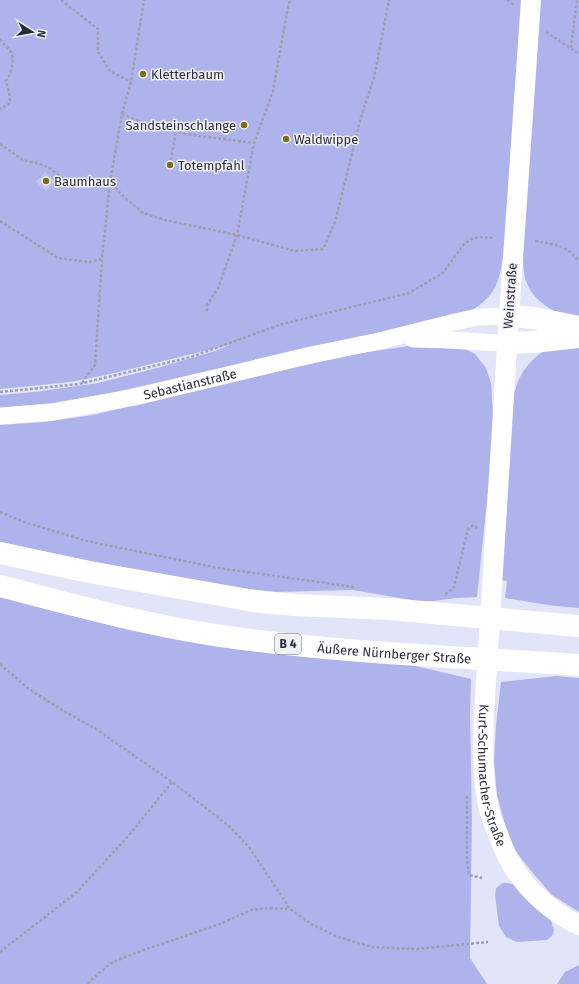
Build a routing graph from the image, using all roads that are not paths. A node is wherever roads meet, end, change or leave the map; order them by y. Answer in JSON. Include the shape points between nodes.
{"nodes":[{"id":1,"x":531,"y":0,"type":"edge"},
{"id":2,"x":509,"y":316,"type":"junction"},
{"id":3,"x":579,"y":327,"type":"edge"},
{"id":4,"x":579,"y":337,"type":"edge"},
{"id":5,"x":379,"y":341,"type":"junction"},
{"id":6,"x":507,"y":343,"type":"junction"},
{"id":7,"x":0,"y":416,"type":"edge"},
{"id":8,"x":0,"y":553,"type":"edge"},
{"id":9,"x":0,"y":586,"type":"edge"},
{"id":10,"x":492,"y":592,"type":"joint"},
{"id":11,"x":579,"y":626,"type":"edge"},
{"id":12,"x":579,"y":665,"type":"edge"},
{"id":13,"x":579,"y":925,"type":"edge"}],
"edges":[{"from":1,"to":2,"type":"main road","name":"Weinstraße"},
{"from":2,"to":3,"type":"highway"},
{"from":2,"to":5,"type":"street","name":"Sebastianstraße","via":[[478,317]]},
{"from":2,"to":6,"type":"main road","name":"Weinstraße"},
{"from":4,"to":6,"type":"highway"},
{"from":5,"to":6,"type":"street","name":"Sebastianstraße","via":[[454,339]]},
{"from":5,"to":7,"type":"street","name":"Sebastianstraße","via":[[135,397],[52,412]]},
{"from":6,"to":10,"type":"main road","name":"Weinstraße"},
{"from":8,"to":11,"type":"highway","via":[[89,572],[260,602],[388,609]]},
{"from":9,"to":12,"type":"highway","name":"Äußere Nürnberger Straße","number":"B 4","via":[[112,615],[221,636],[364,652]]},
{"from":10,"to":13,"type":"main road","name":"Kurt-Schumacher-Straße","via":[[483,759],[488,807],[506,854],[517,872],[548,906]]}]}
